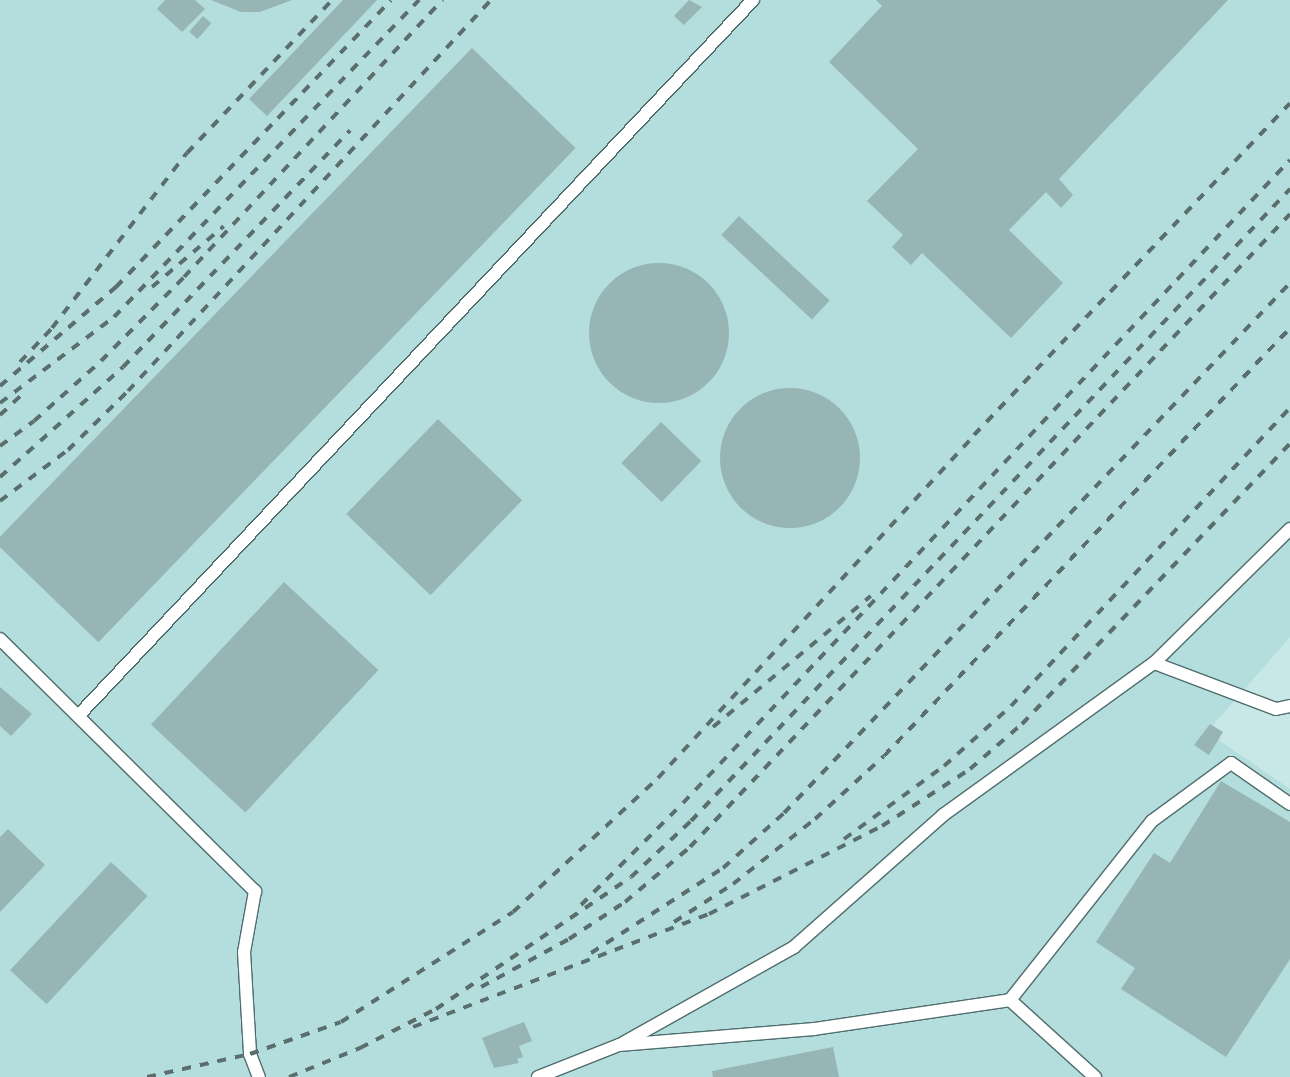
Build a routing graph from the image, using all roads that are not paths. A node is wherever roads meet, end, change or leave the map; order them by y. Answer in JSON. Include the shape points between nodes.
{"nodes":[{"id":1,"x":753,"y":0,"type":"edge"},
{"id":2,"x":1290,"y":529,"type":"edge"},
{"id":3,"x":0,"y":640,"type":"edge"},
{"id":4,"x":1154,"y":663,"type":"junction"},
{"id":5,"x":1290,"y":706,"type":"edge"},
{"id":6,"x":78,"y":716,"type":"junction"},
{"id":7,"x":1290,"y":804,"type":"edge"},
{"id":8,"x":1010,"y":1000,"type":"junction"},
{"id":9,"x":619,"y":1045,"type":"junction"},
{"id":10,"x":259,"y":1077,"type":"edge"},
{"id":11,"x":538,"y":1077,"type":"edge"},
{"id":12,"x":1095,"y":1077,"type":"edge"}],
"edges":[{"from":1,"to":6,"type":"lane"},
{"from":2,"to":4,"type":"lane"},
{"from":3,"to":6,"type":"lane"},
{"from":4,"to":5,"type":"lane","via":[[1276,709]]},
{"from":4,"to":9,"type":"lane","via":[[943,815],[794,947]]},
{"from":6,"to":10,"type":"lane","via":[[255,891],[244,952],[250,1054]]},
{"from":7,"to":8,"type":"lane","via":[[1232,763],[1152,821]]},
{"from":8,"to":9,"type":"lane","via":[[814,1029]]},
{"from":8,"to":12,"type":"lane"},
{"from":9,"to":11,"type":"lane"}]}
